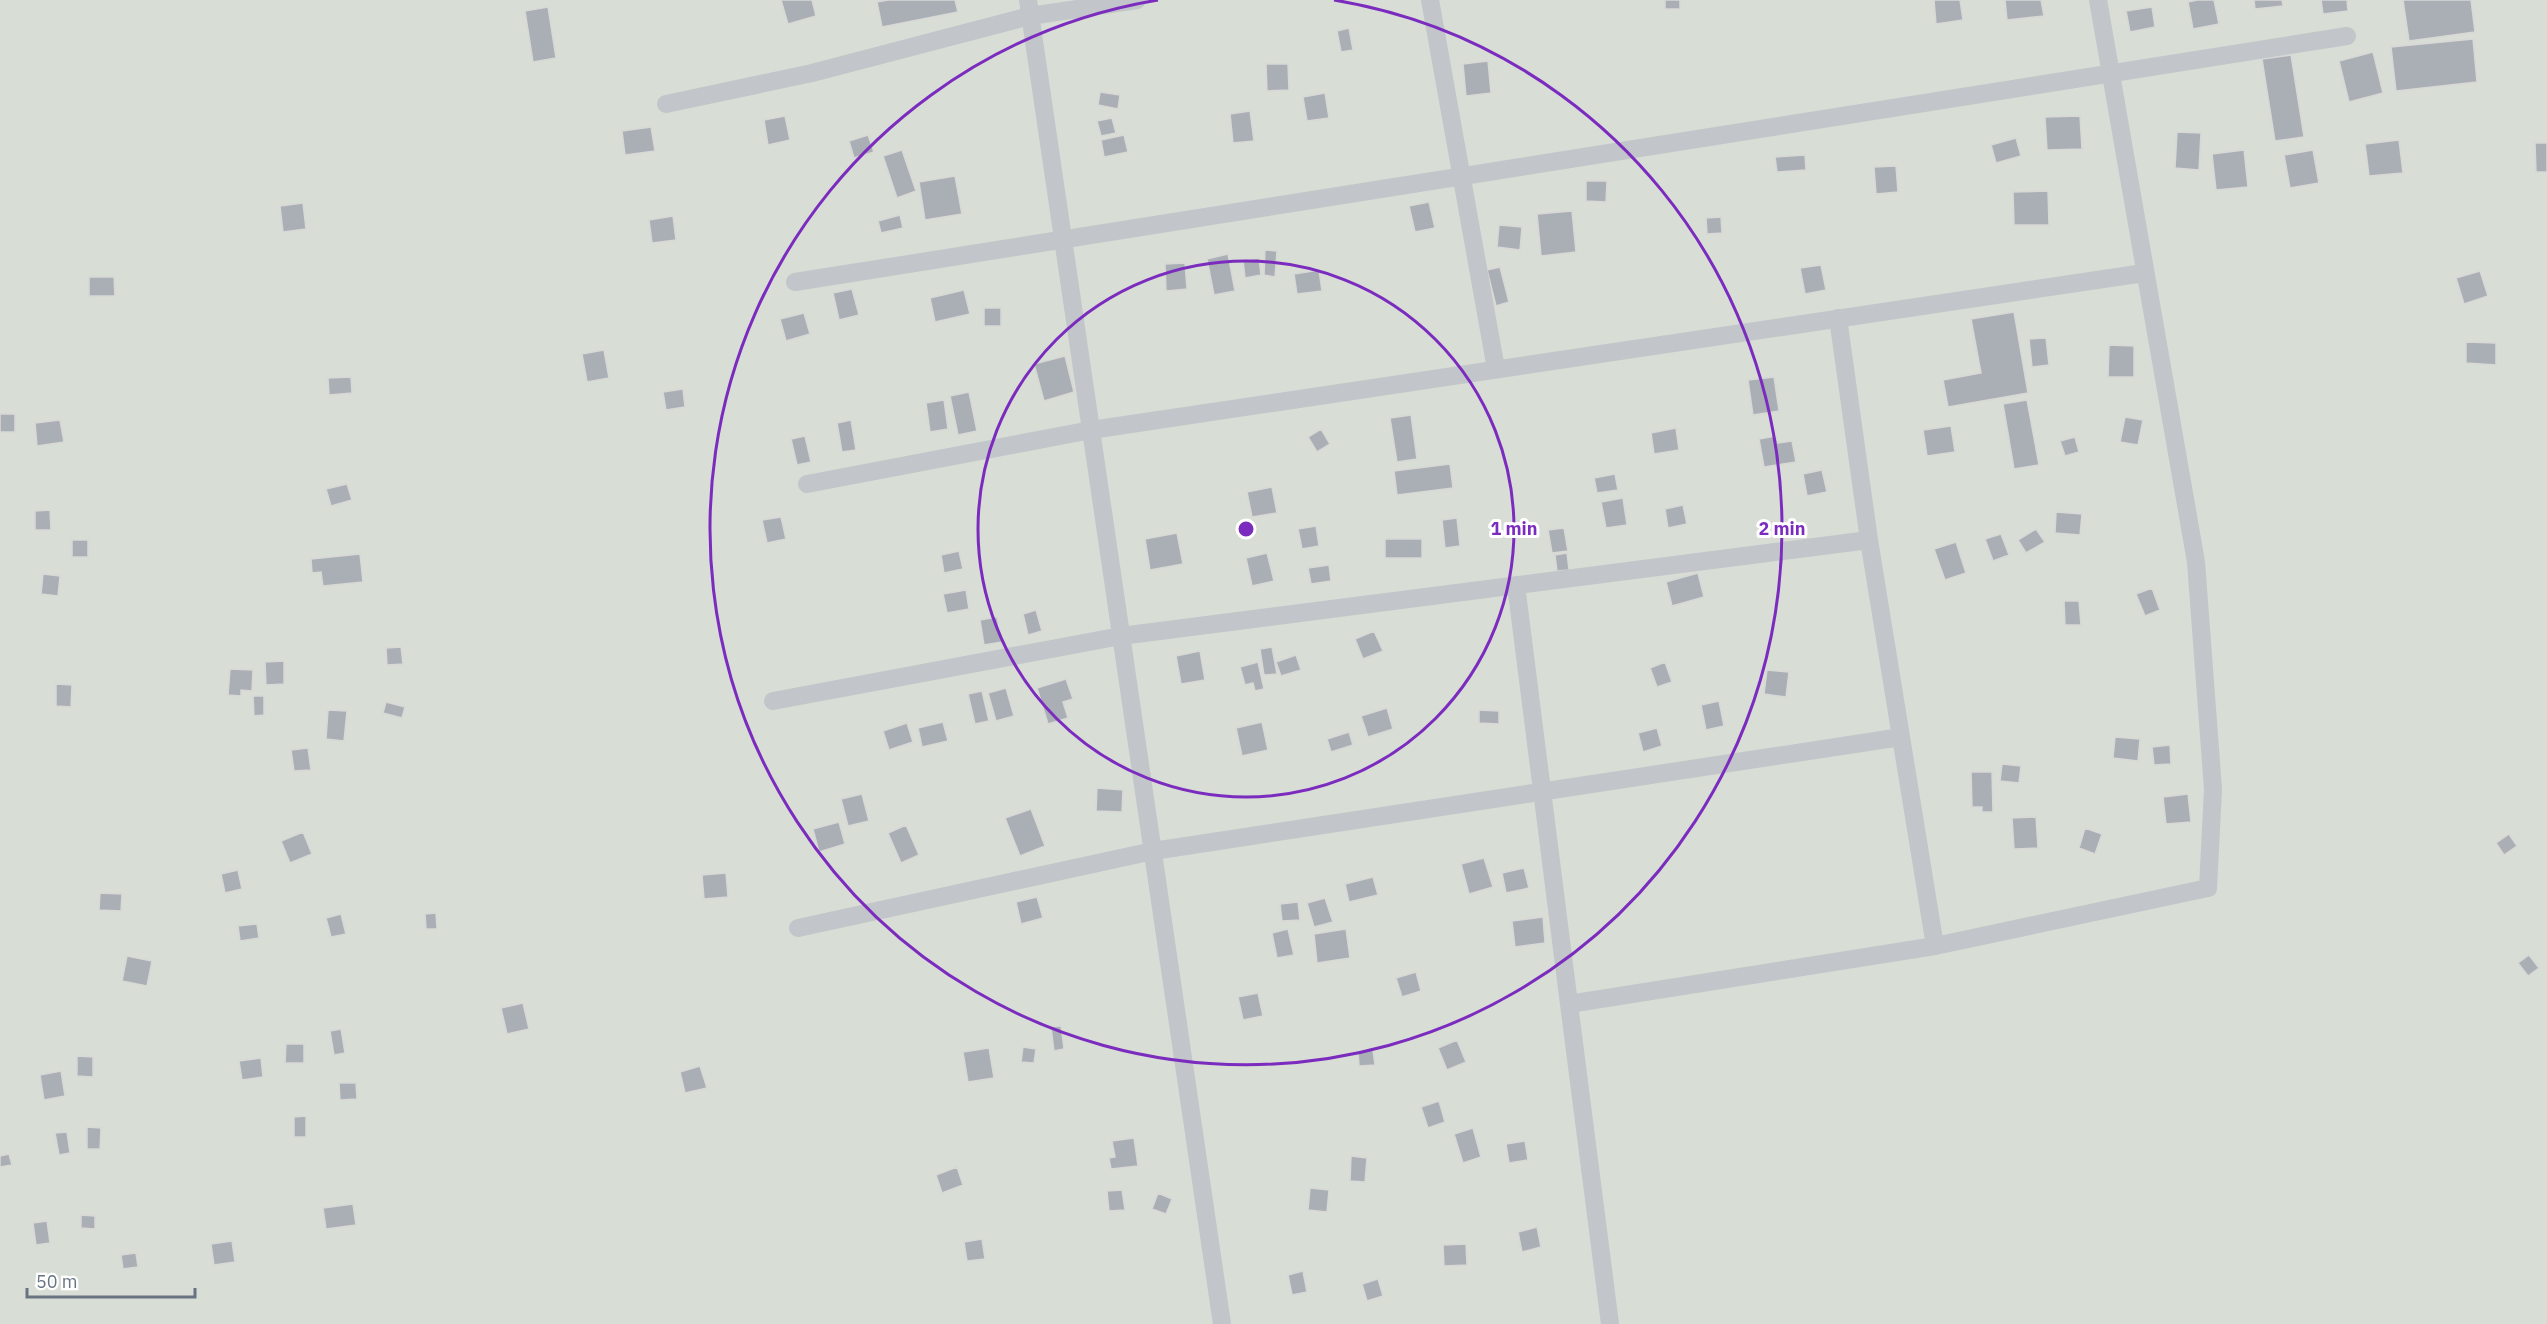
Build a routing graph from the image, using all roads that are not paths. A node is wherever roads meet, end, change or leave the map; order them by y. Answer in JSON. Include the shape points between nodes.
{"nodes":[{"id":1,"x":1137,"y":0,"type":"edge"},
{"id":2,"x":1430,"y":0,"type":"edge"},
{"id":3,"x":2098,"y":0,"type":"edge"},
{"id":4,"x":1029,"y":8,"type":"edge"},
{"id":5,"x":2347,"y":36,"type":"dead end"},
{"id":6,"x":2110,"y":74,"type":"junction"},
{"id":7,"x":666,"y":104,"type":"dead end"},
{"id":8,"x":1461,"y":176,"type":"junction"},
{"id":9,"x":1063,"y":238,"type":"junction"},
{"id":10,"x":2144,"y":273,"type":"junction"},
{"id":11,"x":795,"y":282,"type":"dead end"},
{"id":12,"x":1838,"y":318,"type":"junction"},
{"id":13,"x":1496,"y":369,"type":"junction"},
{"id":14,"x":1091,"y":430,"type":"junction"},
{"id":15,"x":807,"y":484,"type":"dead end"},
{"id":16,"x":1869,"y":540,"type":"junction"},
{"id":17,"x":1516,"y":585,"type":"junction"},
{"id":18,"x":1121,"y":636,"type":"junction"},
{"id":19,"x":773,"y":701,"type":"dead end"},
{"id":20,"x":1901,"y":737,"type":"junction"},
{"id":21,"x":1542,"y":792,"type":"junction"},
{"id":22,"x":1153,"y":851,"type":"junction"},
{"id":23,"x":798,"y":928,"type":"dead end"},
{"id":24,"x":1935,"y":946,"type":"junction"},
{"id":25,"x":1569,"y":1004,"type":"junction"},
{"id":26,"x":1222,"y":1324,"type":"edge"},
{"id":27,"x":1610,"y":1324,"type":"edge"}],
"edges":[{"from":1,"to":4,"type":"street"},
{"from":2,"to":8,"type":"street"},
{"from":3,"to":6,"type":"street"},
{"from":4,"to":7,"type":"street","via":[[812,72]]},
{"from":4,"to":9,"type":"street"},
{"from":5,"to":6,"type":"street"},
{"from":6,"to":8,"type":"street"},
{"from":6,"to":10,"type":"street"},
{"from":8,"to":9,"type":"street"},
{"from":8,"to":13,"type":"street"},
{"from":9,"to":11,"type":"street"},
{"from":9,"to":14,"type":"street"},
{"from":10,"to":12,"type":"street"},
{"from":10,"to":24,"type":"street","via":[[2196,562],[2212,789],[2208,888]]},
{"from":12,"to":13,"type":"street"},
{"from":12,"to":16,"type":"street"},
{"from":13,"to":14,"type":"street"},
{"from":14,"to":15,"type":"street"},
{"from":14,"to":18,"type":"street"},
{"from":16,"to":17,"type":"street"},
{"from":16,"to":20,"type":"street"},
{"from":17,"to":18,"type":"street"},
{"from":17,"to":21,"type":"street"},
{"from":18,"to":19,"type":"street"},
{"from":18,"to":22,"type":"street"},
{"from":20,"to":21,"type":"street"},
{"from":20,"to":24,"type":"street"},
{"from":21,"to":22,"type":"street"},
{"from":21,"to":25,"type":"street"},
{"from":22,"to":23,"type":"street"},
{"from":22,"to":26,"type":"street"},
{"from":24,"to":25,"type":"street"},
{"from":25,"to":27,"type":"street"}]}
